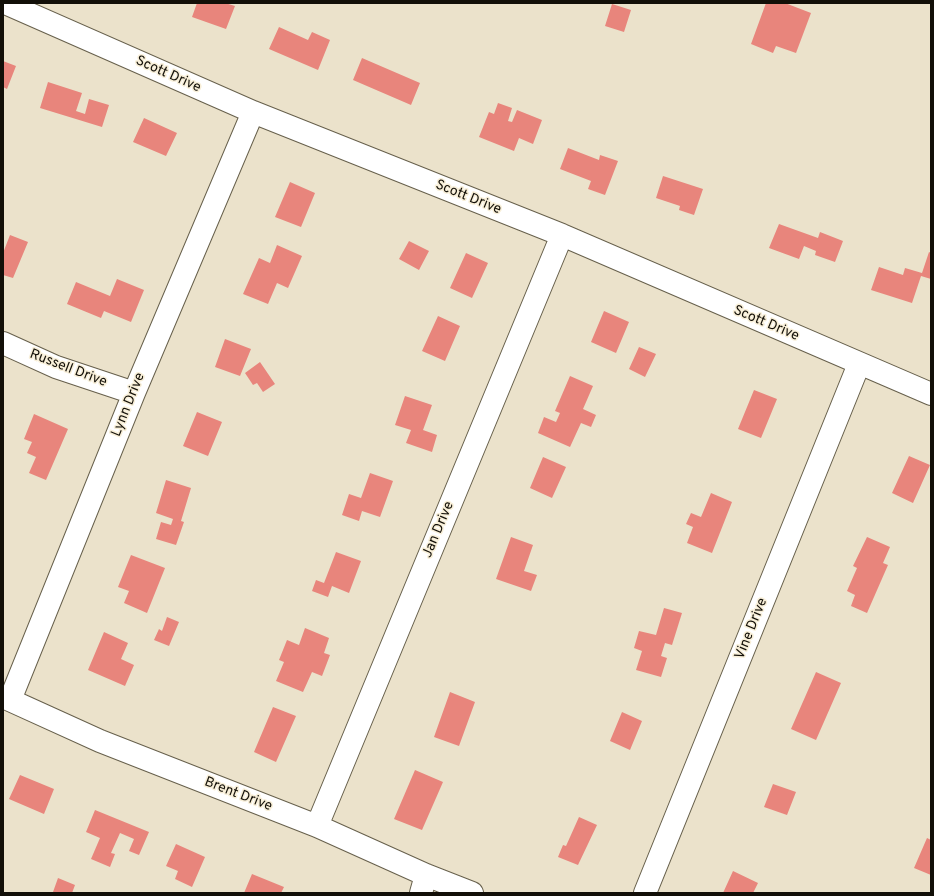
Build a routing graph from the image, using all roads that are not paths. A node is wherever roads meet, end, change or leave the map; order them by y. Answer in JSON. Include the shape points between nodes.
{"nodes":[{"id":1,"x":5,"y":3,"type":"edge"},
{"id":2,"x":253,"y":112,"type":"junction"},
{"id":3,"x":562,"y":235,"type":"junction"},
{"id":4,"x":3,"y":343,"type":"edge"},
{"id":5,"x":859,"y":364,"type":"junction"},
{"id":6,"x":134,"y":393,"type":"junction"},
{"id":7,"x":931,"y":394,"type":"edge"},
{"id":8,"x":6,"y":698,"type":"edge"},
{"id":9,"x":317,"y":826,"type":"junction"},
{"id":10,"x":423,"y":884,"type":"edge"},
{"id":11,"x":472,"y":893,"type":"edge"},
{"id":12,"x":645,"y":893,"type":"edge"}],
"edges":[{"from":1,"to":2,"type":"street","name":"Scott Drive"},
{"from":2,"to":3,"type":"street","name":"Scott Drive"},
{"from":2,"to":6,"type":"street","name":"Lynn Drive"},
{"from":3,"to":5,"type":"street","name":"Scott Drive"},
{"from":3,"to":9,"type":"street","name":"Jan Drive"},
{"from":4,"to":6,"type":"street","name":"Russell Drive","via":[[56,367]]},
{"from":5,"to":7,"type":"street","name":"Scott Drive"},
{"from":5,"to":12,"type":"street","name":"Vine Drive"},
{"from":6,"to":8,"type":"street","name":"Lynn Drive"},
{"from":8,"to":9,"type":"street","name":"Brent Drive","via":[[100,741]]},
{"from":9,"to":10,"type":"street","name":"Brent Drive"},
{"from":10,"to":11,"type":"street","name":"Brent Drive"}]}
